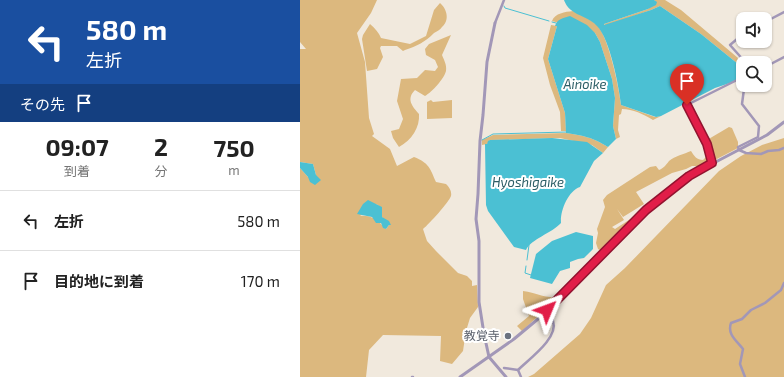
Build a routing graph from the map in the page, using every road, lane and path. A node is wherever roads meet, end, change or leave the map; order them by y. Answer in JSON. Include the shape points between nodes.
{"nodes":[{"id":1,"x":504,"y":0,"type":"edge"},
{"id":2,"x":784,"y":12,"type":"edge"},
{"id":3,"x":772,"y":18,"type":"edge"},
{"id":4,"x":495,"y":23,"type":"joint"},
{"id":5,"x":736,"y":40,"type":"edge"},
{"id":6,"x":740,"y":56,"type":"edge"},
{"id":7,"x":784,"y":57,"type":"edge"},
{"id":8,"x":772,"y":63,"type":"edge"},
{"id":9,"x":736,"y":81,"type":"edge"},
{"id":10,"x":744,"y":92,"type":"edge"},
{"id":11,"x":784,"y":122,"type":"edge"},
{"id":12,"x":784,"y":148,"type":"edge"},
{"id":13,"x":738,"y":150,"type":"junction"},
{"id":14,"x":712,"y":163,"type":"junction"},
{"id":15,"x":784,"y":283,"type":"edge"},
{"id":16,"x":782,"y":290,"type":"edge"},
{"id":17,"x":547,"y":310,"type":"junction"},
{"id":18,"x":489,"y":357,"type":"junction"},
{"id":19,"x":504,"y":368,"type":"dead end"},
{"id":20,"x":518,"y":370,"type":"junction"},
{"id":21,"x":460,"y":377,"type":"edge"},
{"id":22,"x":506,"y":377,"type":"edge"},
{"id":23,"x":521,"y":377,"type":"edge"},
{"id":24,"x":745,"y":377,"type":"edge"}],
"edges":[{"from":1,"to":4,"type":"street"},
{"from":2,"to":3,"type":"street"},
{"from":4,"to":18,"type":"street","via":[[487,62],[476,219],[480,241],[480,307]]},
{"from":5,"to":6,"type":"street","via":[[730,45]]},
{"from":7,"to":8,"type":"street"},
{"from":9,"to":14,"type":"street","via":[[687,105],[707,144]]},
{"from":10,"to":13,"type":"street","via":[[742,104],[759,126],[758,137],[738,147]]},
{"from":11,"to":13,"type":"street","via":[[768,135]]},
{"from":12,"to":13,"type":"street","via":[[761,154]]},
{"from":13,"to":14,"type":"street"},
{"from":14,"to":17,"type":"street","via":[[689,176],[646,210]]},
{"from":15,"to":16,"type":"street"},
{"from":16,"to":24,"type":"street","via":[[751,310],[742,319],[731,322],[730,332],[743,349],[740,364]]},
{"from":17,"to":18,"type":"street"},
{"from":17,"to":20,"type":"street","via":[[554,327],[549,340]]},
{"from":18,"to":21,"type":"street"},
{"from":18,"to":22,"type":"street"},
{"from":19,"to":20,"type":"street"},
{"from":20,"to":23,"type":"street"}]}
